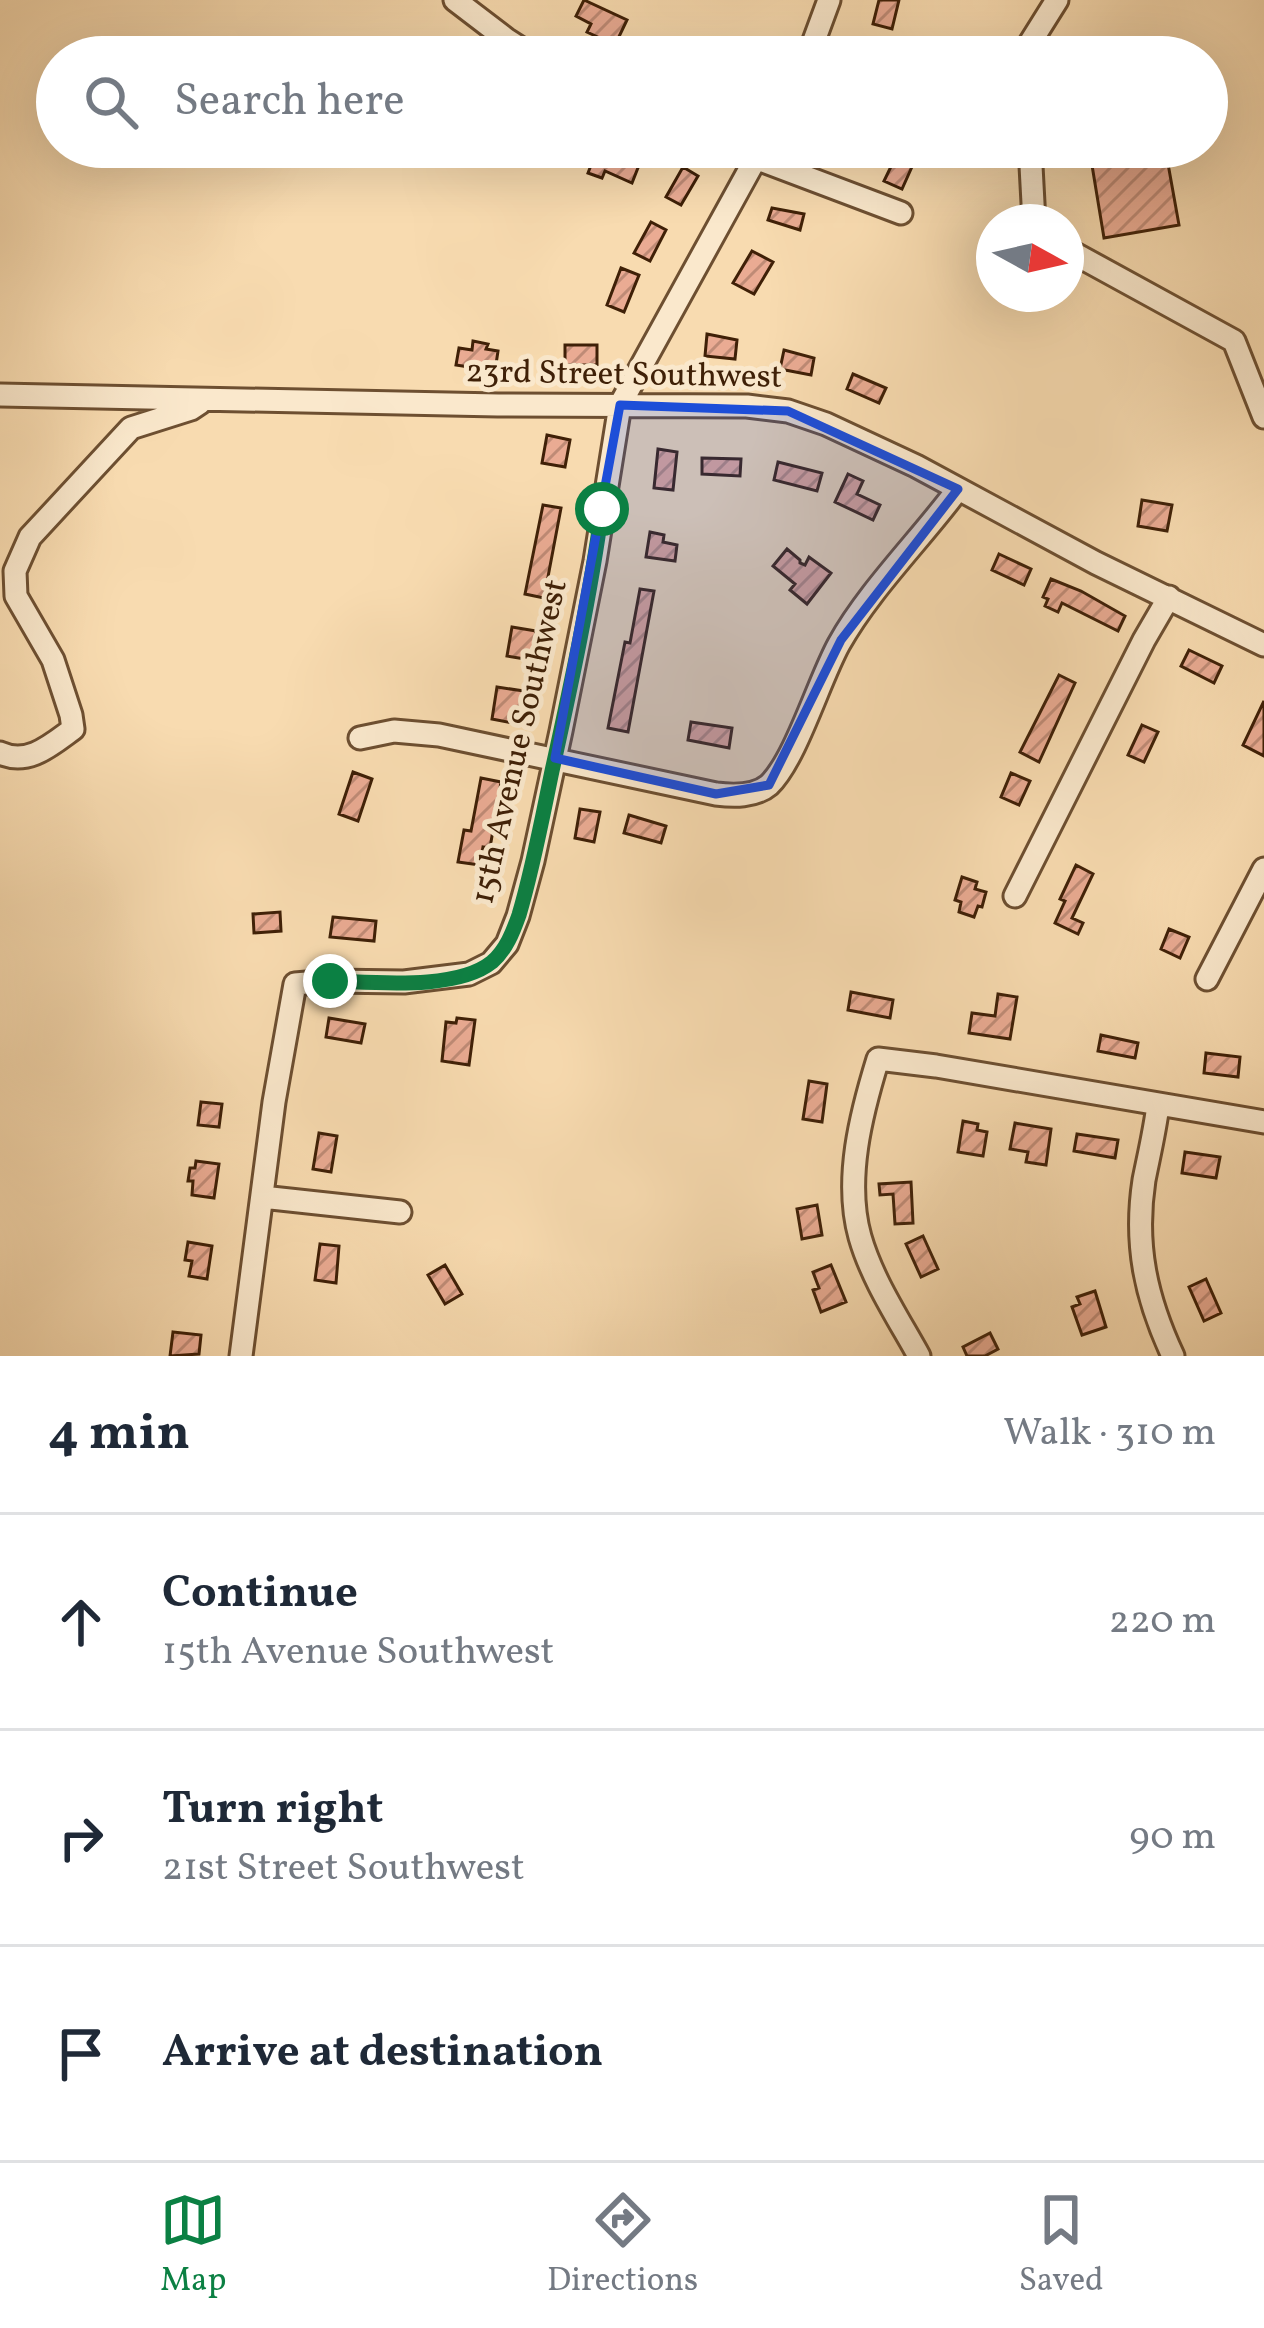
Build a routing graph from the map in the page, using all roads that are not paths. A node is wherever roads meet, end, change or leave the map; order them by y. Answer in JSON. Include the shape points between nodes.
{"nodes":[{"id":1,"x":455,"y":0,"type":"edge"},
{"id":2,"x":829,"y":0,"type":"edge"},
{"id":3,"x":1057,"y":0,"type":"edge"},
{"id":4,"x":501,"y":36,"type":"edge"},
{"id":5,"x":816,"y":36,"type":"edge"},
{"id":6,"x":1034,"y":36,"type":"edge"},
{"id":7,"x":751,"y":168,"type":"edge"},
{"id":8,"x":794,"y":168,"type":"edge"},
{"id":9,"x":1031,"y":168,"type":"edge"},
{"id":10,"x":1033,"y":204,"type":"edge"},
{"id":11,"x":901,"y":213,"type":"dead end"},
{"id":12,"x":1084,"y":259,"type":"edge"},
{"id":13,"x":0,"y":395,"type":"edge"},
{"id":14,"x":205,"y":399,"type":"junction"},
{"id":15,"x":620,"y":405,"type":"junction"},
{"id":16,"x":1264,"y":417,"type":"edge"},
{"id":17,"x":958,"y":489,"type":"junction"},
{"id":18,"x":1168,"y":598,"type":"junction"},
{"id":19,"x":1264,"y":645,"type":"edge"},
{"id":20,"x":360,"y":738,"type":"dead end"},
{"id":21,"x":0,"y":753,"type":"edge"},
{"id":22,"x":555,"y":758,"type":"junction"},
{"id":23,"x":1264,"y":869,"type":"edge"},
{"id":24,"x":1016,"y":896,"type":"dead end"},
{"id":25,"x":1207,"y":980,"type":"dead end"},
{"id":26,"x":1158,"y":1105,"type":"junction"},
{"id":27,"x":1264,"y":1122,"type":"edge"},
{"id":28,"x":262,"y":1197,"type":"junction"},
{"id":29,"x":400,"y":1212,"type":"dead end"},
{"id":30,"x":241,"y":1356,"type":"edge"},
{"id":31,"x":919,"y":1356,"type":"edge"},
{"id":32,"x":1173,"y":1356,"type":"edge"}],
"edges":[{"from":1,"to":4,"type":"street"},
{"from":2,"to":5,"type":"street"},
{"from":3,"to":6,"type":"street"},
{"from":7,"to":15,"type":"street","name":"15th Avenue Southwest"},
{"from":8,"to":11,"type":"street"},
{"from":9,"to":10,"type":"street"},
{"from":12,"to":16,"type":"street","via":[[1234,341]]},
{"from":13,"to":14,"type":"street","name":"23rd Street Southwest"},
{"from":14,"to":15,"type":"street","name":"23rd Street Southwest"},
{"from":14,"to":21,"type":"street","via":[[130,428],[30,537],[15,571],[16,596],[53,660],[73,729],[27,757]]},
{"from":15,"to":17,"type":"street","name":"23rd Street Southwest","via":[[788,411]]},
{"from":15,"to":22,"type":"street","name":"15th Avenue Southwest"},
{"from":17,"to":18,"type":"street","name":"23rd Street Southwest"},
{"from":17,"to":22,"type":"street","via":[[851,625],[769,785],[716,794]]},
{"from":18,"to":19,"type":"street","name":"23rd Street Southwest"},
{"from":18,"to":24,"type":"street"},
{"from":20,"to":22,"type":"street","via":[[440,735]]},
{"from":22,"to":28,"type":"street","name":"15th Avenue Southwest","via":[[518,916],[500,954],[481,970],[440,980],[295,984]]},
{"from":23,"to":25,"type":"street"},
{"from":26,"to":27,"type":"street"},
{"from":26,"to":31,"type":"street","via":[[878,1059],[859,1138],[855,1214],[875,1274]]},
{"from":26,"to":32,"type":"street","via":[[1141,1259]]},
{"from":28,"to":29,"type":"street"},
{"from":28,"to":30,"type":"street"}]}
